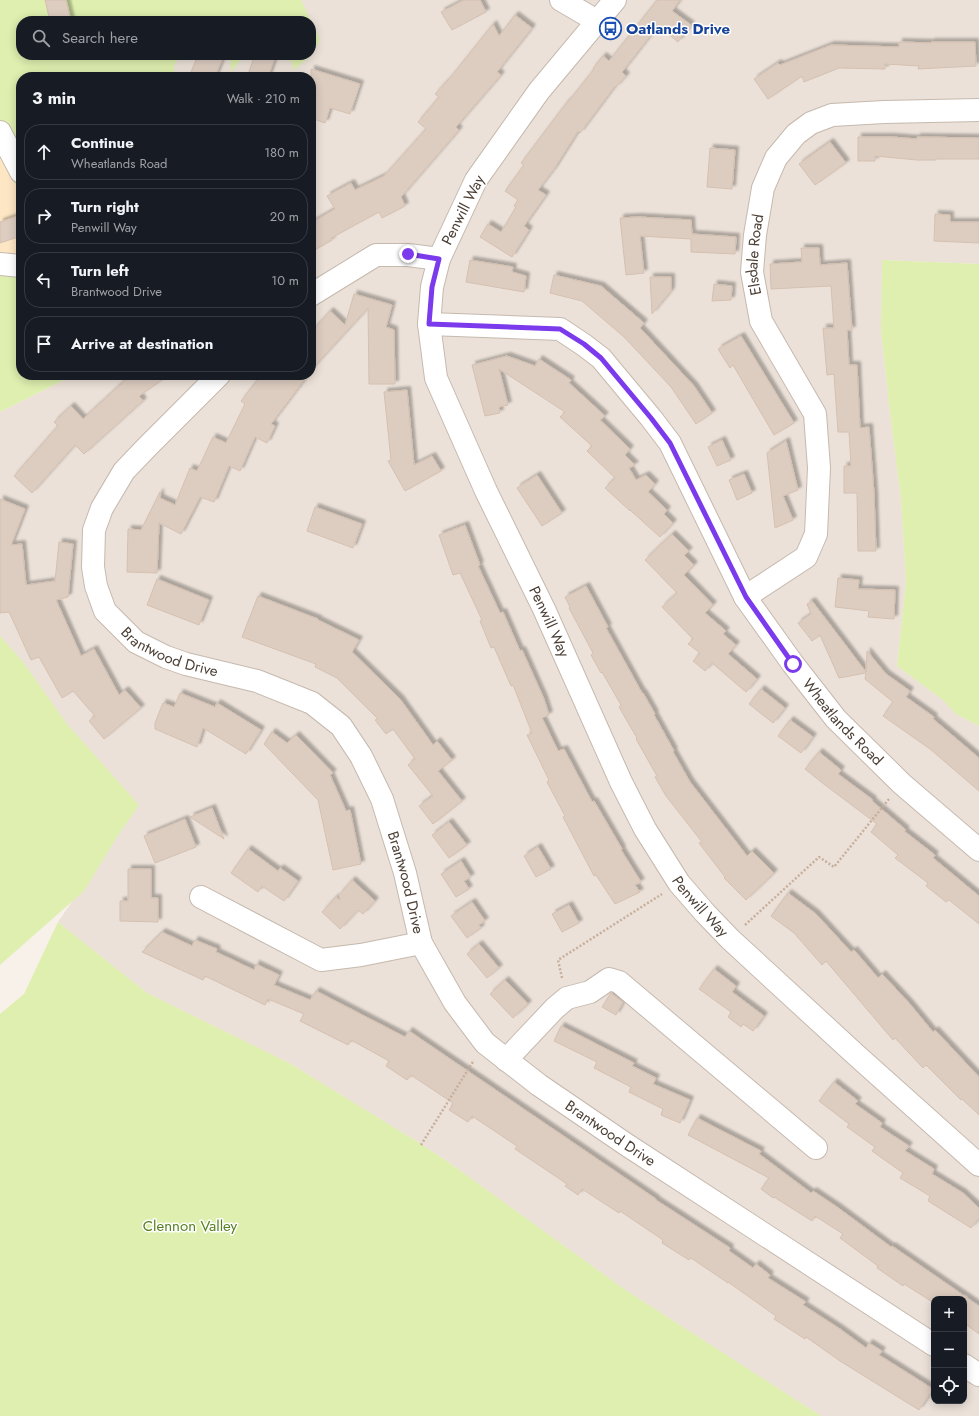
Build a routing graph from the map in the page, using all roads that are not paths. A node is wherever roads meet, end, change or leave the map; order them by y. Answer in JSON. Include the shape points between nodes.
{"nodes":[{"id":1,"x":561,"y":0,"type":"edge"},
{"id":2,"x":615,"y":0,"type":"edge"},
{"id":3,"x":597,"y":21,"type":"junction"},
{"id":4,"x":979,"y":110,"type":"edge"},
{"id":5,"x":0,"y":132,"type":"edge"},
{"id":6,"x":16,"y":162,"type":"edge"},
{"id":7,"x":439,"y":259,"type":"junction"},
{"id":8,"x":0,"y":264,"type":"edge"},
{"id":9,"x":16,"y":266,"type":"edge"},
{"id":10,"x":316,"y":292,"type":"edge"},
{"id":11,"x":429,"y":324,"type":"junction"},
{"id":12,"x":214,"y":380,"type":"edge"},
{"id":13,"x":746,"y":597,"type":"junction"},
{"id":14,"x":979,"y":850,"type":"edge"},
{"id":15,"x":201,"y":897,"type":"dead end"},
{"id":16,"x":421,"y":943,"type":"junction"},
{"id":17,"x":506,"y":1060,"type":"junction"},
{"id":18,"x":816,"y":1148,"type":"dead end"},
{"id":19,"x":979,"y":1165,"type":"edge"},
{"id":20,"x":931,"y":1343,"type":"edge"},
{"id":21,"x":967,"y":1367,"type":"edge"},
{"id":22,"x":979,"y":1375,"type":"edge"}],
"edges":[{"from":1,"to":3,"type":"street"},
{"from":2,"to":3,"type":"street","name":"Penwill Way"},
{"from":3,"to":7,"type":"street","name":"Penwill Way","via":[[539,91],[476,180]]},
{"from":4,"to":13,"type":"street","name":"Elsdale Road","via":[[832,116],[812,123],[796,134],[776,158],[763,188],[752,272],[761,321],[815,414],[819,468],[816,534],[806,557]]},
{"from":5,"to":6,"type":"street"},
{"from":7,"to":10,"type":"street","via":[[408,254],[376,255]]},
{"from":7,"to":11,"type":"street","name":"Penwill Way","via":[[432,287]]},
{"from":8,"to":9,"type":"street"},
{"from":11,"to":13,"type":"street","name":"Wheatlands Road","via":[[560,329],[601,358],[670,443]]},
{"from":11,"to":19,"type":"street","name":"Penwill Way","via":[[436,378],[486,491],[544,609],[621,782],[645,829],[679,883],[730,939]]},
{"from":12,"to":16,"type":"street","name":"Brantwood Drive","via":[[124,471],[102,508],[94,530],[93,567],[96,586],[105,611],[136,642],[166,657],[256,681],[312,702],[341,726],[361,756],[382,799],[405,873]]},
{"from":13,"to":14,"type":"street","name":"Wheatlands Road","via":[[836,719],[902,784]]},
{"from":15,"to":16,"type":"street","via":[[321,960]]},
{"from":16,"to":17,"type":"street","name":"Brantwood Drive","via":[[456,1003],[485,1043]]},
{"from":17,"to":18,"type":"street","via":[[567,998],[590,992],[609,979],[619,982]]},
{"from":17,"to":20,"type":"street","name":"Brantwood Drive","via":[[627,1145]]},
{"from":21,"to":22,"type":"street"}]}
